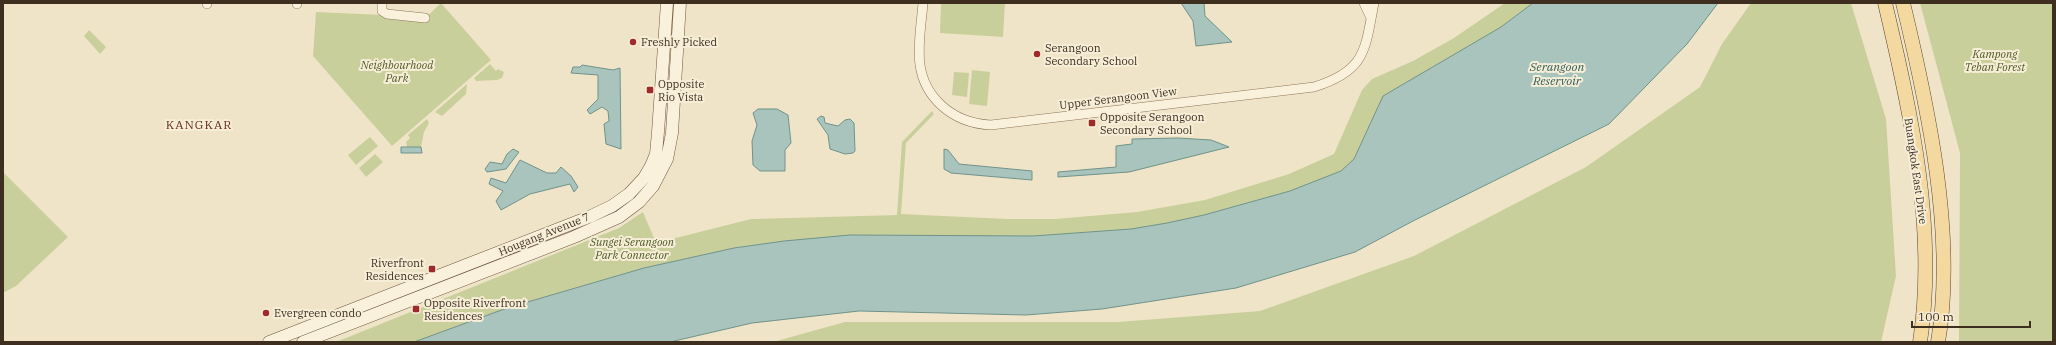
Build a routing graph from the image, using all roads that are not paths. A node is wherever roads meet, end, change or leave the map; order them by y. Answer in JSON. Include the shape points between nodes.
{"nodes":[{"id":1,"x":382,"y":3,"type":"edge"},
{"id":2,"x":667,"y":3,"type":"edge"},
{"id":3,"x":680,"y":3,"type":"edge"},
{"id":4,"x":923,"y":3,"type":"edge"},
{"id":5,"x":1364,"y":3,"type":"edge"},
{"id":6,"x":1374,"y":3,"type":"edge"},
{"id":7,"x":1885,"y":3,"type":"edge"},
{"id":8,"x":1903,"y":3,"type":"edge"},
{"id":9,"x":425,"y":18,"type":"dead end"},
{"id":10,"x":1371,"y":18,"type":"junction"},
{"id":11,"x":269,"y":342,"type":"edge"},
{"id":12,"x":303,"y":342,"type":"edge"},
{"id":13,"x":1920,"y":342,"type":"edge"},
{"id":14,"x":1938,"y":342,"type":"edge"}],
"edges":[{"from":1,"to":9,"type":"street","via":[[382,11],[387,14]]},
{"from":2,"to":11,"type":"main road","name":"Hougang Avenue 7","via":[[656,154],[644,178],[629,194],[595,214]]},
{"from":3,"to":12,"type":"main road","name":"Hougang Avenue 7","via":[[672,133],[667,159],[653,186],[639,202],[619,217],[574,237]]},
{"from":4,"to":10,"type":"street","name":"Upper Serangoon View","via":[[920,69],[927,90],[954,116],[973,123],[991,125],[1314,87],[1345,74],[1354,64],[1364,50]]},
{"from":5,"to":10,"type":"street"},
{"from":6,"to":10,"type":"street","name":"Upper Serangoon View"},
{"from":7,"to":13,"type":"main road","name":"Buangkok East Drive","via":[[1907,106],[1924,222],[1926,273]]},
{"from":8,"to":14,"type":"main road","name":"Buangkok East Drive","via":[[1924,103],[1942,220],[1943,275]]}]}
